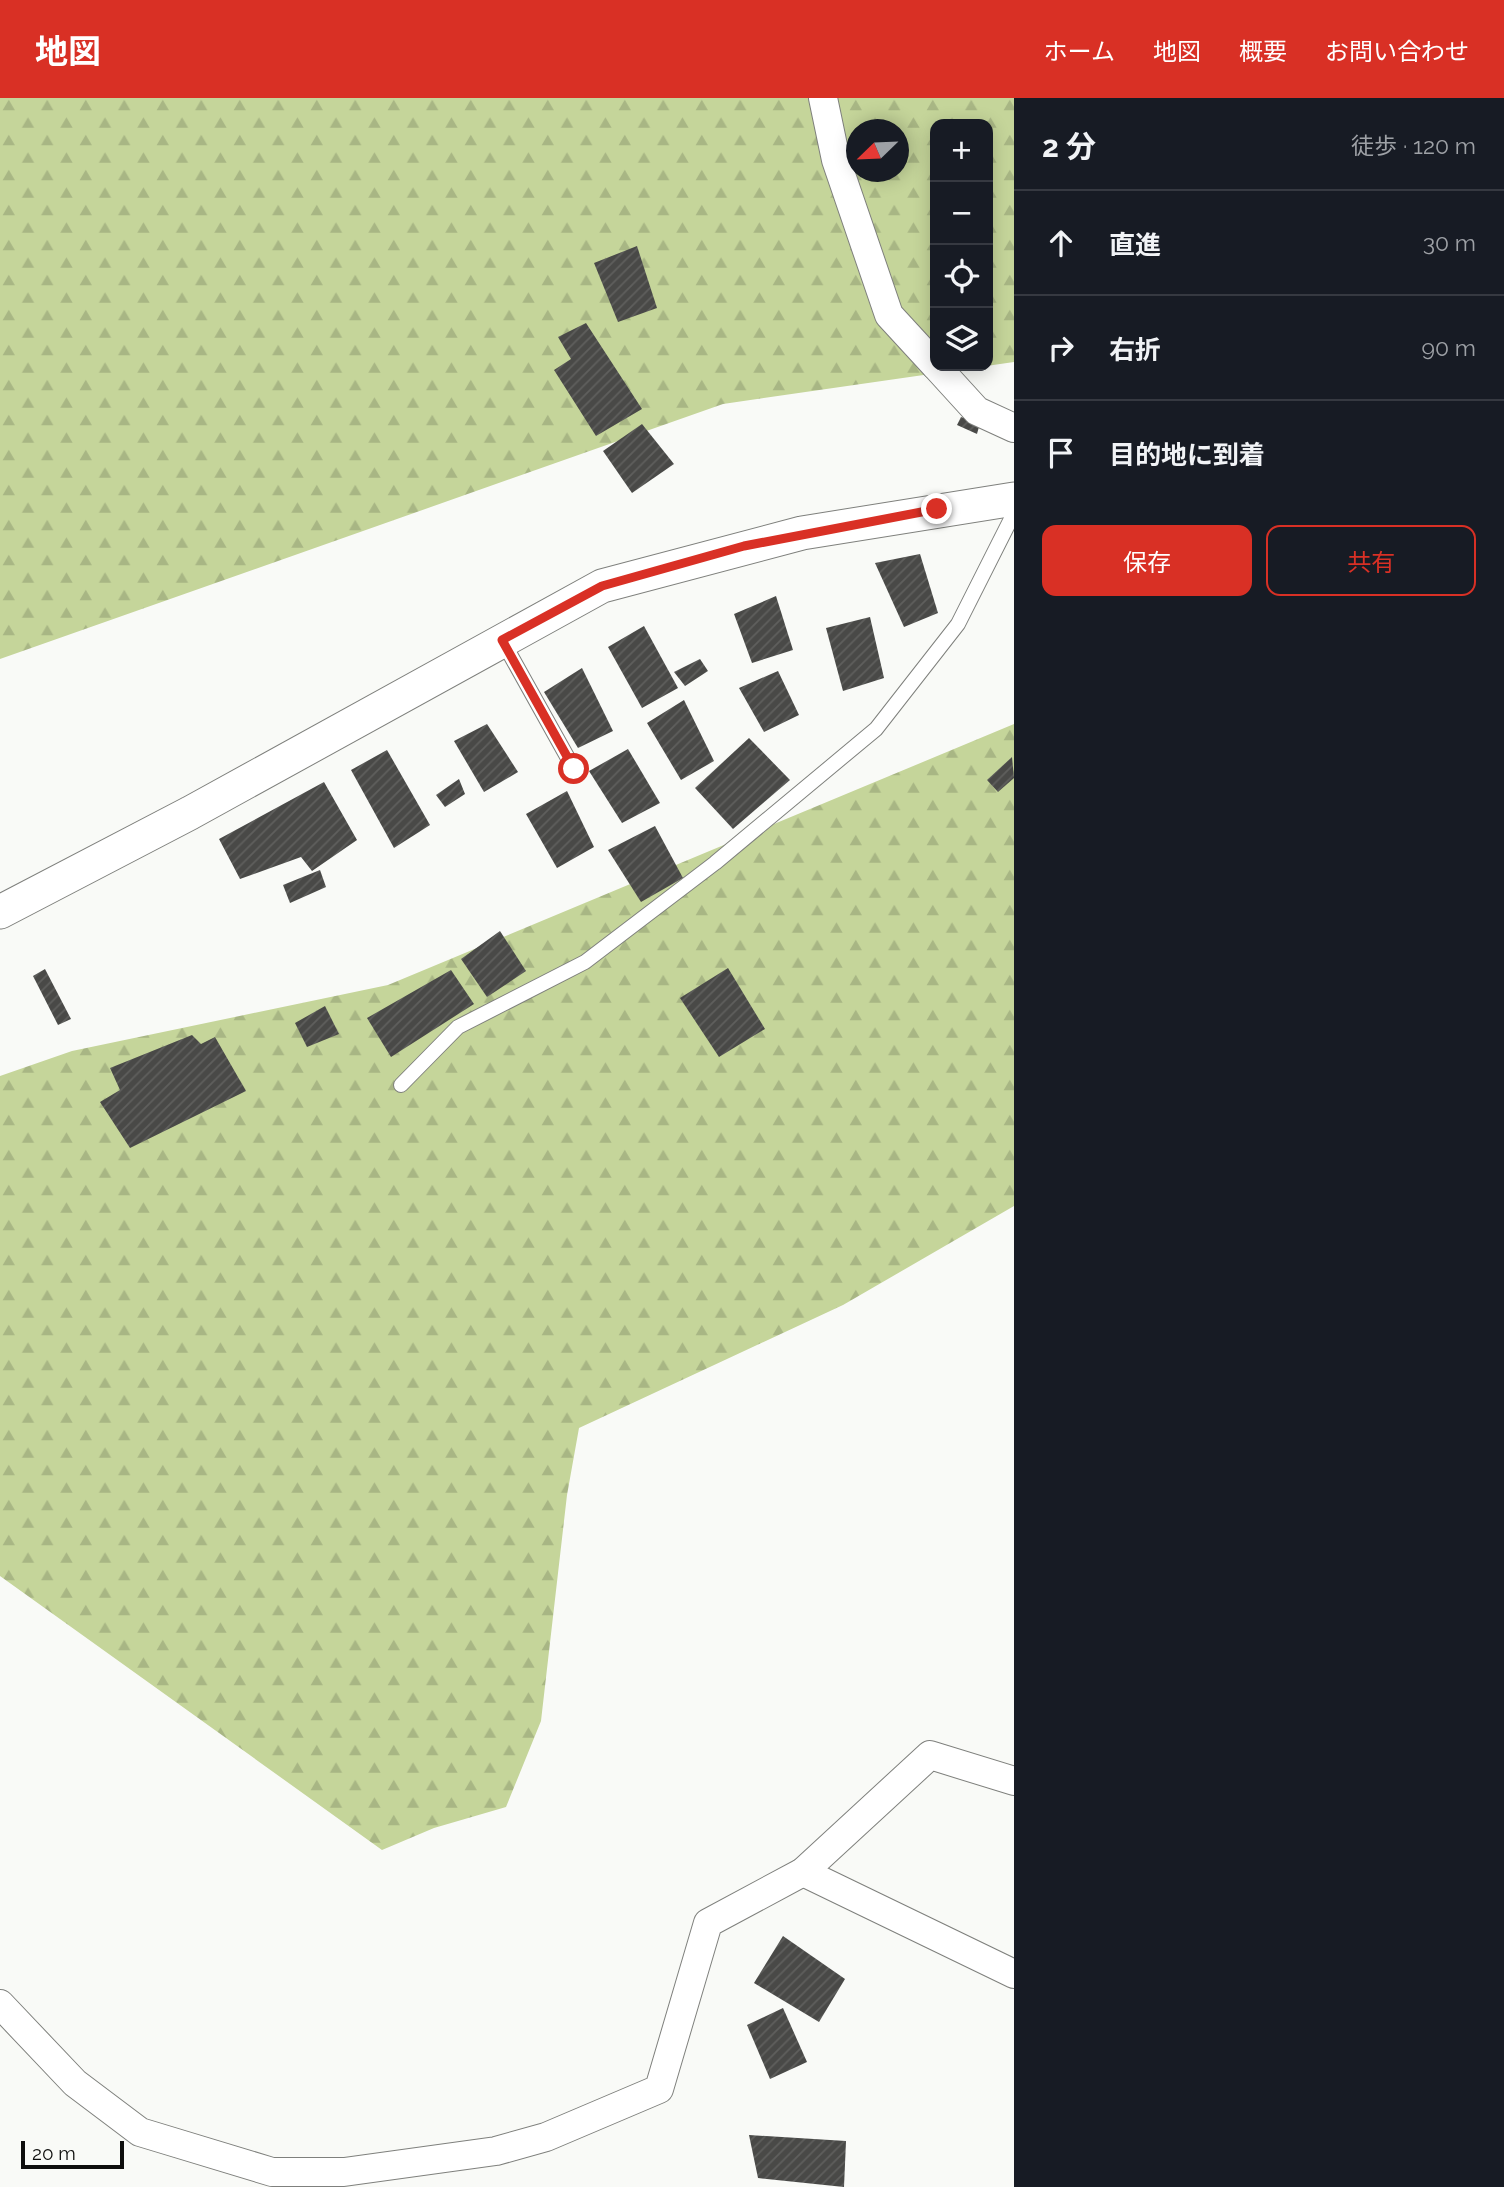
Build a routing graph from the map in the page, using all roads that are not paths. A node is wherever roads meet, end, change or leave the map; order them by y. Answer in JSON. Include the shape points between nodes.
{"nodes":[{"id":1,"x":823,"y":98,"type":"edge"},
{"id":2,"x":930,"y":360,"type":"edge"},
{"id":3,"x":940,"y":371,"type":"edge"},
{"id":4,"x":1014,"y":429,"type":"edge"},
{"id":5,"x":1014,"y":499,"type":"edge"},
{"id":6,"x":1014,"y":513,"type":"edge"},
{"id":7,"x":502,"y":640,"type":"junction"},
{"id":8,"x":574,"y":769,"type":"dead end"},
{"id":9,"x":0,"y":912,"type":"edge"},
{"id":10,"x":401,"y":1085,"type":"dead end"},
{"id":11,"x":1014,"y":1781,"type":"edge"},
{"id":12,"x":803,"y":1872,"type":"junction"},
{"id":13,"x":1014,"y":1974,"type":"edge"},
{"id":14,"x":0,"y":2004,"type":"edge"}],
"edges":[{"from":1,"to":2,"type":"street","via":[[836,160],[889,315]]},
{"from":3,"to":4,"type":"street","via":[[977,411]]},
{"from":5,"to":7,"type":"street","via":[[744,546],[602,586]]},
{"from":6,"to":10,"type":"lane","via":[[958,624],[876,729],[715,863],[584,962],[458,1027]]},
{"from":7,"to":8,"type":"lane"},
{"from":7,"to":9,"type":"street"},
{"from":11,"to":12,"type":"street","via":[[930,1755]]},
{"from":12,"to":13,"type":"street"},
{"from":12,"to":14,"type":"street","via":[[708,1923],[659,2089],[546,2137],[496,2151],[344,2172],[272,2172],[140,2132],[75,2083]]}]}
